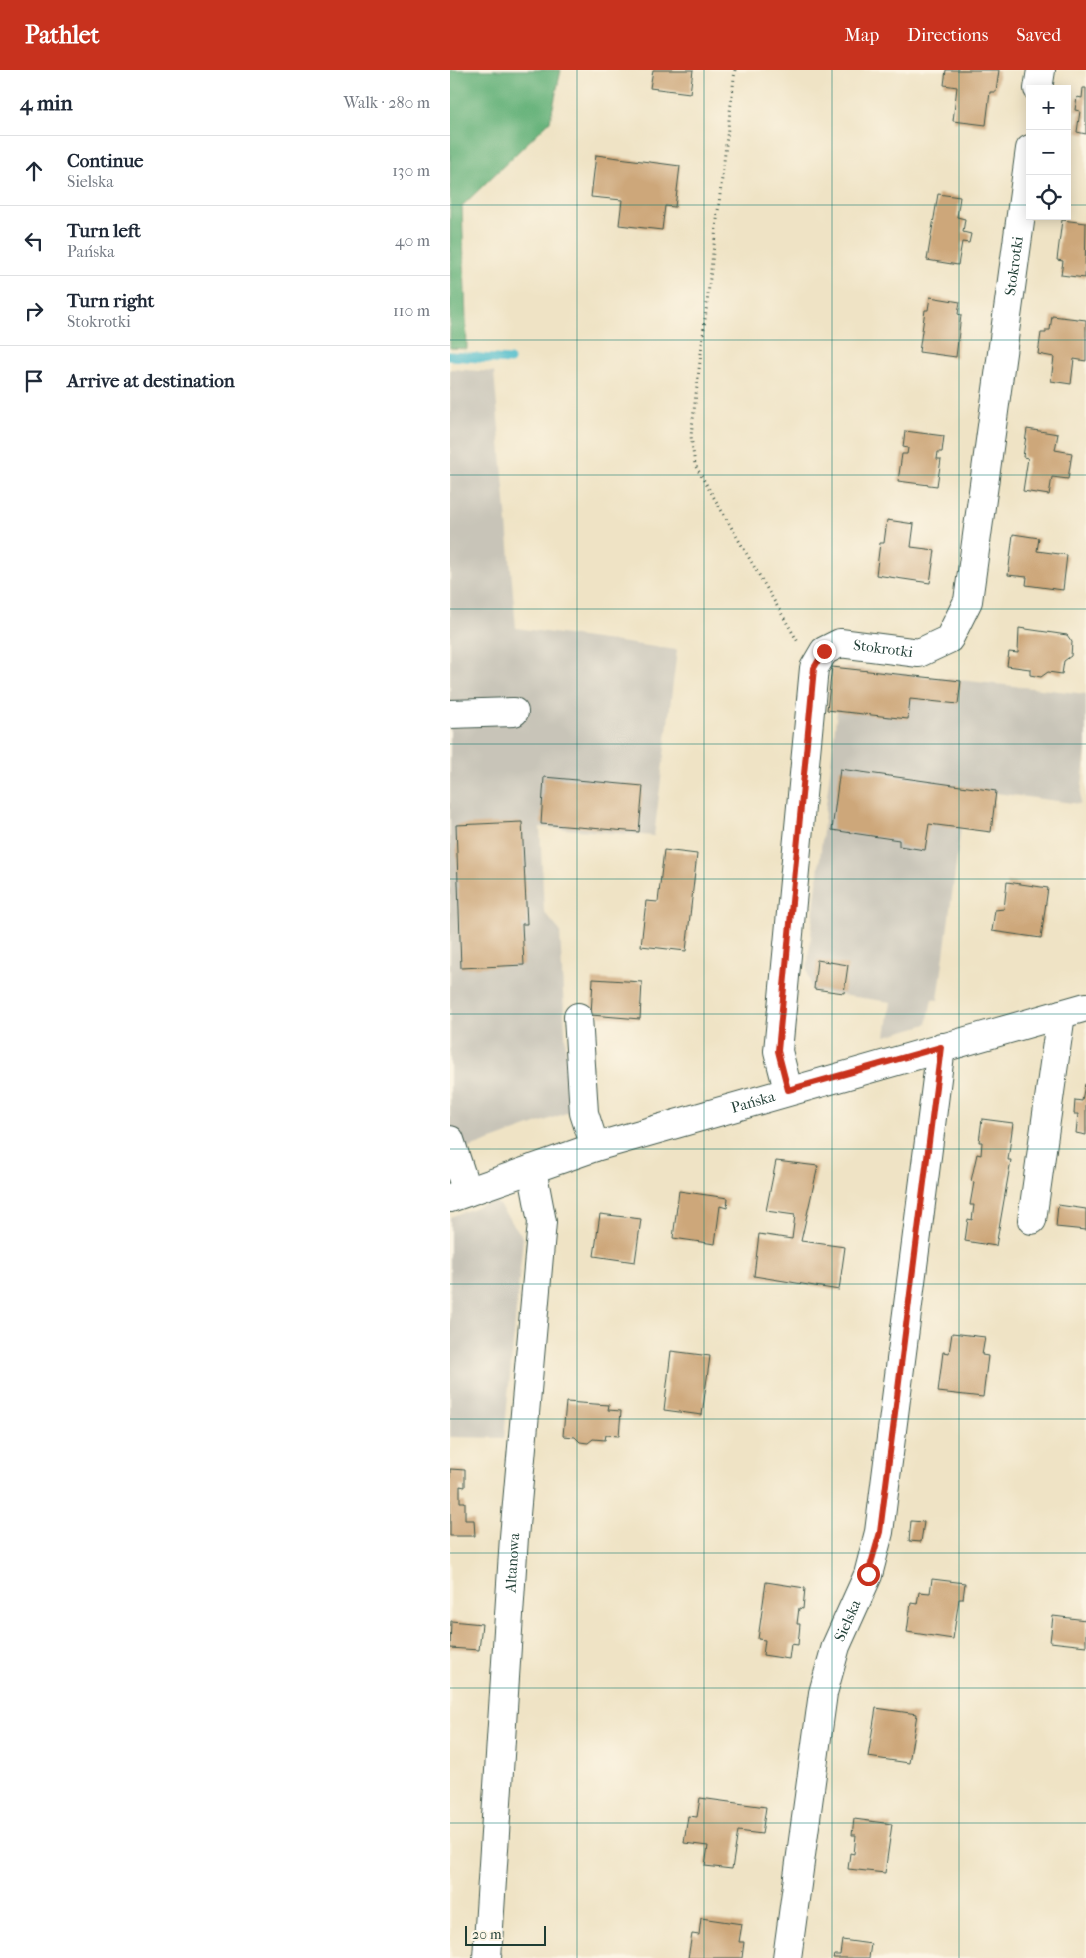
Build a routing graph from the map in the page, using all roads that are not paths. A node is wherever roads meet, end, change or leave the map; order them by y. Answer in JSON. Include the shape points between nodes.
{"nodes":[{"id":1,"x":1041,"y":70,"type":"edge"},
{"id":2,"x":1039,"y":85,"type":"edge"},
{"id":3,"x":1026,"y":175,"type":"edge"},
{"id":4,"x":514,"y":712,"type":"dead end"},
{"id":5,"x":450,"y":714,"type":"edge"},
{"id":6,"x":1073,"y":1010,"type":"edge"},
{"id":7,"x":578,"y":1017,"type":"dead end"},
{"id":8,"x":941,"y":1047,"type":"junction"},
{"id":9,"x":788,"y":1090,"type":"junction"},
{"id":10,"x":450,"y":1140,"type":"edge"},
{"id":11,"x":595,"y":1148,"type":"junction"},
{"id":12,"x":532,"y":1169,"type":"junction"},
{"id":13,"x":459,"y":1195,"type":"edge"},
{"id":14,"x":1032,"y":1220,"type":"dead end"},
{"id":15,"x":487,"y":1958,"type":"edge"},
{"id":16,"x":787,"y":1958,"type":"edge"}],
"edges":[{"from":1,"to":2,"type":"street"},
{"from":3,"to":9,"type":"street","name":"Stokrotki","via":[[968,600],[949,639],[919,653],[840,643],[824,651],[814,668],[778,1051]]},
{"from":4,"to":5,"type":"street"},
{"from":6,"to":8,"type":"street","name":"Pańska"},
{"from":6,"to":14,"type":"street"},
{"from":7,"to":11,"type":"street","via":[[584,1113]]},
{"from":8,"to":9,"type":"street","name":"Pańska"},
{"from":8,"to":16,"type":"street","name":"Sielska","via":[[880,1532],[868,1574],[836,1646],[822,1693]]},
{"from":9,"to":11,"type":"street","name":"Pańska"},
{"from":10,"to":13,"type":"street"},
{"from":11,"to":12,"type":"street","name":"Pańska"},
{"from":12,"to":13,"type":"street","name":"Pańska"},
{"from":12,"to":15,"type":"street","name":"Altanowa","via":[[542,1222],[514,1537]]}]}
